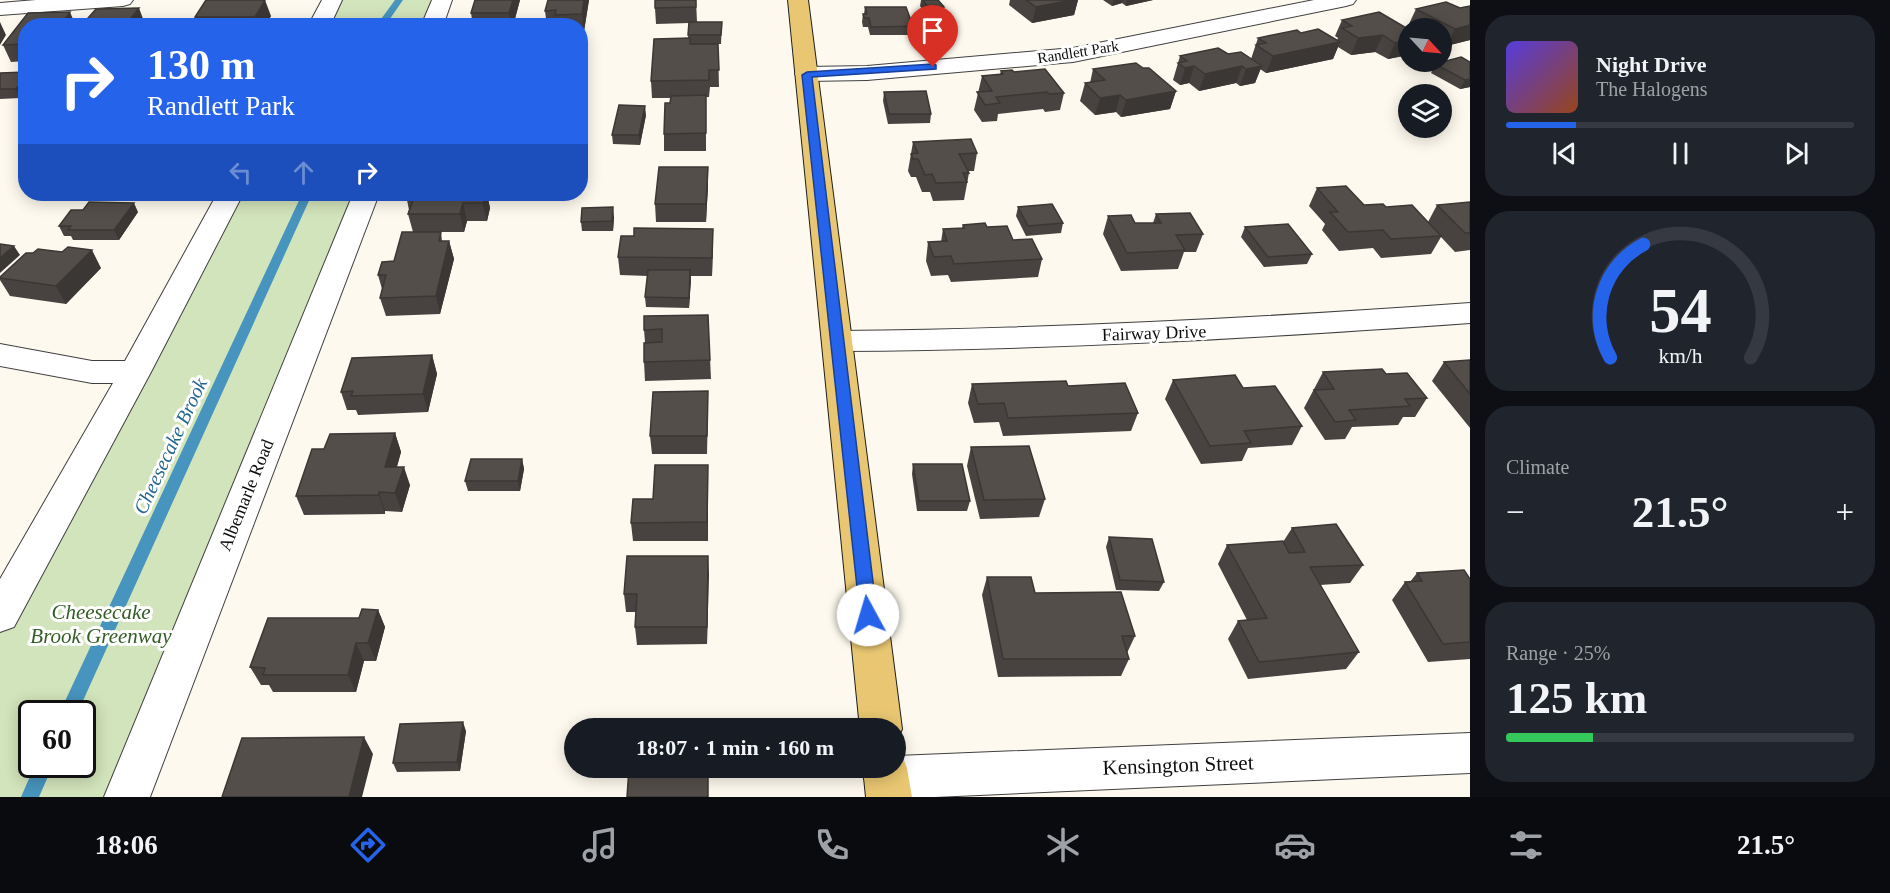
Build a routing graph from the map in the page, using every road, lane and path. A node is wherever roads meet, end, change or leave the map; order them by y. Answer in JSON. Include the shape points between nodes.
{"nodes":[{"id":1,"x":123,"y":0,"type":"edge"},
{"id":2,"x":332,"y":0,"type":"edge"},
{"id":3,"x":442,"y":0,"type":"edge"},
{"id":4,"x":798,"y":0,"type":"edge"},
{"id":5,"x":1346,"y":0,"type":"edge"},
{"id":6,"x":0,"y":9,"type":"edge"},
{"id":7,"x":323,"y":18,"type":"edge"},
{"id":8,"x":435,"y":18,"type":"edge"},
{"id":9,"x":807,"y":75,"type":"junction"},
{"id":10,"x":226,"y":201,"type":"edge"},
{"id":11,"x":363,"y":201,"type":"edge"},
{"id":12,"x":1470,"y":313,"type":"edge"},
{"id":13,"x":838,"y":341,"type":"junction"},
{"id":14,"x":0,"y":356,"type":"edge"},
{"id":15,"x":135,"y":372,"type":"junction"},
{"id":16,"x":0,"y":615,"type":"edge"},
{"id":17,"x":880,"y":718,"type":"edge"},
{"id":18,"x":1470,"y":753,"type":"edge"},
{"id":19,"x":887,"y":781,"type":"edge"},
{"id":20,"x":127,"y":797,"type":"edge"}],
"edges":[{"from":1,"to":6,"type":"street"},
{"from":2,"to":7,"type":"street"},
{"from":3,"to":8,"type":"street"},
{"from":4,"to":9,"type":"main road"},
{"from":5,"to":9,"type":"street","name":"Randlett Park","via":[[1073,55]]},
{"from":9,"to":13,"type":"main road"},
{"from":10,"to":15,"type":"street"},
{"from":11,"to":20,"type":"street","name":"Albemarle Road"},
{"from":12,"to":13,"type":"street","name":"Fairway Drive","via":[[1192,332]]},
{"from":13,"to":17,"type":"main road"},
{"from":14,"to":15,"type":"street","via":[[92,372]]},
{"from":15,"to":16,"type":"street"},
{"from":18,"to":19,"type":"street","name":"Kensington Street"}]}
